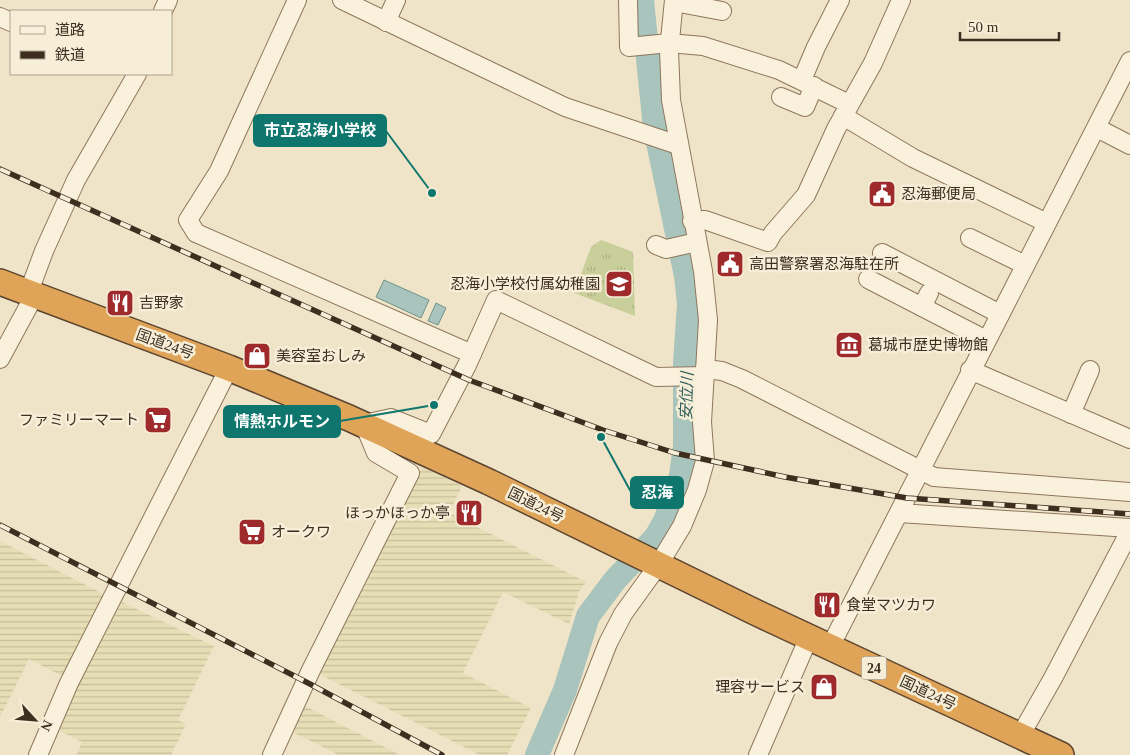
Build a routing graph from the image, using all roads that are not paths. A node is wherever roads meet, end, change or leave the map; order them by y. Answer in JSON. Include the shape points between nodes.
{"nodes":[{"id":1,"x":297,"y":0,"type":"edge"},
{"id":2,"x":342,"y":0,"type":"edge"},
{"id":3,"x":396,"y":0,"type":"edge"},
{"id":4,"x":628,"y":0,"type":"edge"},
{"id":5,"x":840,"y":0,"type":"edge"},
{"id":6,"x":901,"y":0,"type":"edge"},
{"id":7,"x":674,"y":1,"type":"edge"},
{"id":8,"x":722,"y":11,"type":"dead end"},
{"id":9,"x":386,"y":22,"type":"junction"},
{"id":10,"x":666,"y":44,"type":"junction"},
{"id":11,"x":1130,"y":61,"type":"edge"},
{"id":12,"x":134,"y":75,"type":"edge"},
{"id":13,"x":808,"y":83,"type":"junction"},
{"id":14,"x":1124,"y":88,"type":"edge"},
{"id":15,"x":781,"y":97,"type":"dead end"},
{"id":16,"x":846,"y":110,"type":"junction"},
{"id":17,"x":1097,"y":128,"type":"junction"},
{"id":18,"x":673,"y":144,"type":"junction"},
{"id":19,"x":1130,"y":144,"type":"edge"},
{"id":20,"x":692,"y":221,"type":"junction"},
{"id":21,"x":1047,"y":223,"type":"junction"},
{"id":22,"x":970,"y":238,"type":"dead end"},
{"id":23,"x":694,"y":243,"type":"junction"},
{"id":24,"x":662,"y":246,"type":"dead end"},
{"id":25,"x":882,"y":253,"type":"dead end"},
{"id":26,"x":1025,"y":265,"type":"junction"},
{"id":27,"x":0,"y":282,"type":"edge"},
{"id":28,"x":873,"y":287,"type":"dead end"},
{"id":29,"x":31,"y":295,"type":"junction"},
{"id":30,"x":1000,"y":314,"type":"junction"},
{"id":31,"x":986,"y":340,"type":"junction"},
{"id":32,"x":472,"y":354,"type":"junction"},
{"id":33,"x":0,"y":359,"type":"edge"},
{"id":34,"x":229,"y":368,"type":"junction"},
{"id":35,"x":970,"y":370,"type":"junction"},
{"id":36,"x":1090,"y":370,"type":"dead end"},
{"id":37,"x":703,"y":374,"type":"junction"},
{"id":38,"x":1071,"y":414,"type":"junction"},
{"id":39,"x":364,"y":424,"type":"junction"},
{"id":40,"x":1130,"y":440,"type":"edge"},
{"id":41,"x":920,"y":470,"type":"junction"},
{"id":42,"x":1130,"y":492,"type":"edge"},
{"id":43,"x":899,"y":513,"type":"junction"},
{"id":44,"x":1130,"y":530,"type":"edge"},
{"id":45,"x":655,"y":562,"type":"junction"},
{"id":46,"x":820,"y":642,"type":"junction"},
{"id":47,"x":1020,"y":736,"type":"junction"},
{"id":48,"x":38,"y":755,"type":"edge"},
{"id":49,"x":272,"y":755,"type":"edge"},
{"id":50,"x":564,"y":755,"type":"edge"},
{"id":51,"x":758,"y":755,"type":"edge"},
{"id":52,"x":1061,"y":755,"type":"edge"}],
"edges":[{"from":1,"to":32,"type":"street","via":[[220,171],[188,220],[196,233]]},
{"from":2,"to":9,"type":"street"},
{"from":3,"to":9,"type":"street"},
{"from":4,"to":10,"type":"street","via":[[628,47]]},
{"from":5,"to":13,"type":"street","via":[[816,46]]},
{"from":6,"to":16,"type":"street","via":[[873,63]]},
{"from":7,"to":8,"type":"street"},
{"from":7,"to":10,"type":"street"},
{"from":9,"to":18,"type":"street","via":[[565,107]]},
{"from":10,"to":13,"type":"street","via":[[695,44],[723,51]]},
{"from":10,"to":18,"type":"street"},
{"from":11,"to":14,"type":"street"},
{"from":12,"to":29,"type":"street","via":[[76,180],[44,251]]},
{"from":13,"to":15,"type":"street","via":[[804,107]]},
{"from":13,"to":16,"type":"street"},
{"from":14,"to":17,"type":"street"},
{"from":16,"to":20,"type":"street","via":[[806,194],[768,242],[705,220]]},
{"from":16,"to":21,"type":"street","via":[[913,158]]},
{"from":17,"to":19,"type":"street"},
{"from":17,"to":21,"type":"street"},
{"from":18,"to":20,"type":"street"},
{"from":20,"to":23,"type":"street"},
{"from":21,"to":26,"type":"street"},
{"from":22,"to":26,"type":"street"},
{"from":23,"to":24,"type":"street"},
{"from":23,"to":37,"type":"street","via":[[703,271],[708,320]]},
{"from":25,"to":30,"type":"street"},
{"from":26,"to":30,"type":"street"},
{"from":27,"to":29,"type":"highway","name":"国道24号","number":"24"},
{"from":28,"to":31,"type":"street","via":[[926,300]]},
{"from":29,"to":33,"type":"street"},
{"from":29,"to":34,"type":"highway","name":"国道24号","number":"24"},
{"from":30,"to":31,"type":"street"},
{"from":31,"to":35,"type":"street"},
{"from":32,"to":37,"type":"street","via":[[496,300],[656,377]]},
{"from":32,"to":39,"type":"street","via":[[431,434],[390,418]]},
{"from":34,"to":39,"type":"highway","name":"国道24号","number":"24"},
{"from":34,"to":48,"type":"street","via":[[69,683]]},
{"from":35,"to":38,"type":"street"},
{"from":35,"to":41,"type":"street"},
{"from":36,"to":38,"type":"street"},
{"from":37,"to":41,"type":"street","via":[[722,372],[742,379]]},
{"from":37,"to":45,"type":"street","via":[[705,450],[701,478],[682,526]]},
{"from":38,"to":40,"type":"street"},
{"from":39,"to":45,"type":"highway","name":"国道24号","number":"24"},
{"from":39,"to":49,"type":"street","via":[[376,452],[410,473]]},
{"from":41,"to":42,"type":"street","via":[[934,477]]},
{"from":41,"to":43,"type":"street"},
{"from":43,"to":44,"type":"street"},
{"from":43,"to":46,"type":"street"},
{"from":44,"to":47,"type":"street"},
{"from":45,"to":46,"type":"highway","name":"国道24号","number":"24"},
{"from":45,"to":50,"type":"street","via":[[608,643]]},
{"from":46,"to":47,"type":"highway","name":"国道24号","number":"24"},
{"from":46,"to":51,"type":"street"},
{"from":47,"to":52,"type":"highway","name":"国道24号","number":"24"}]}
